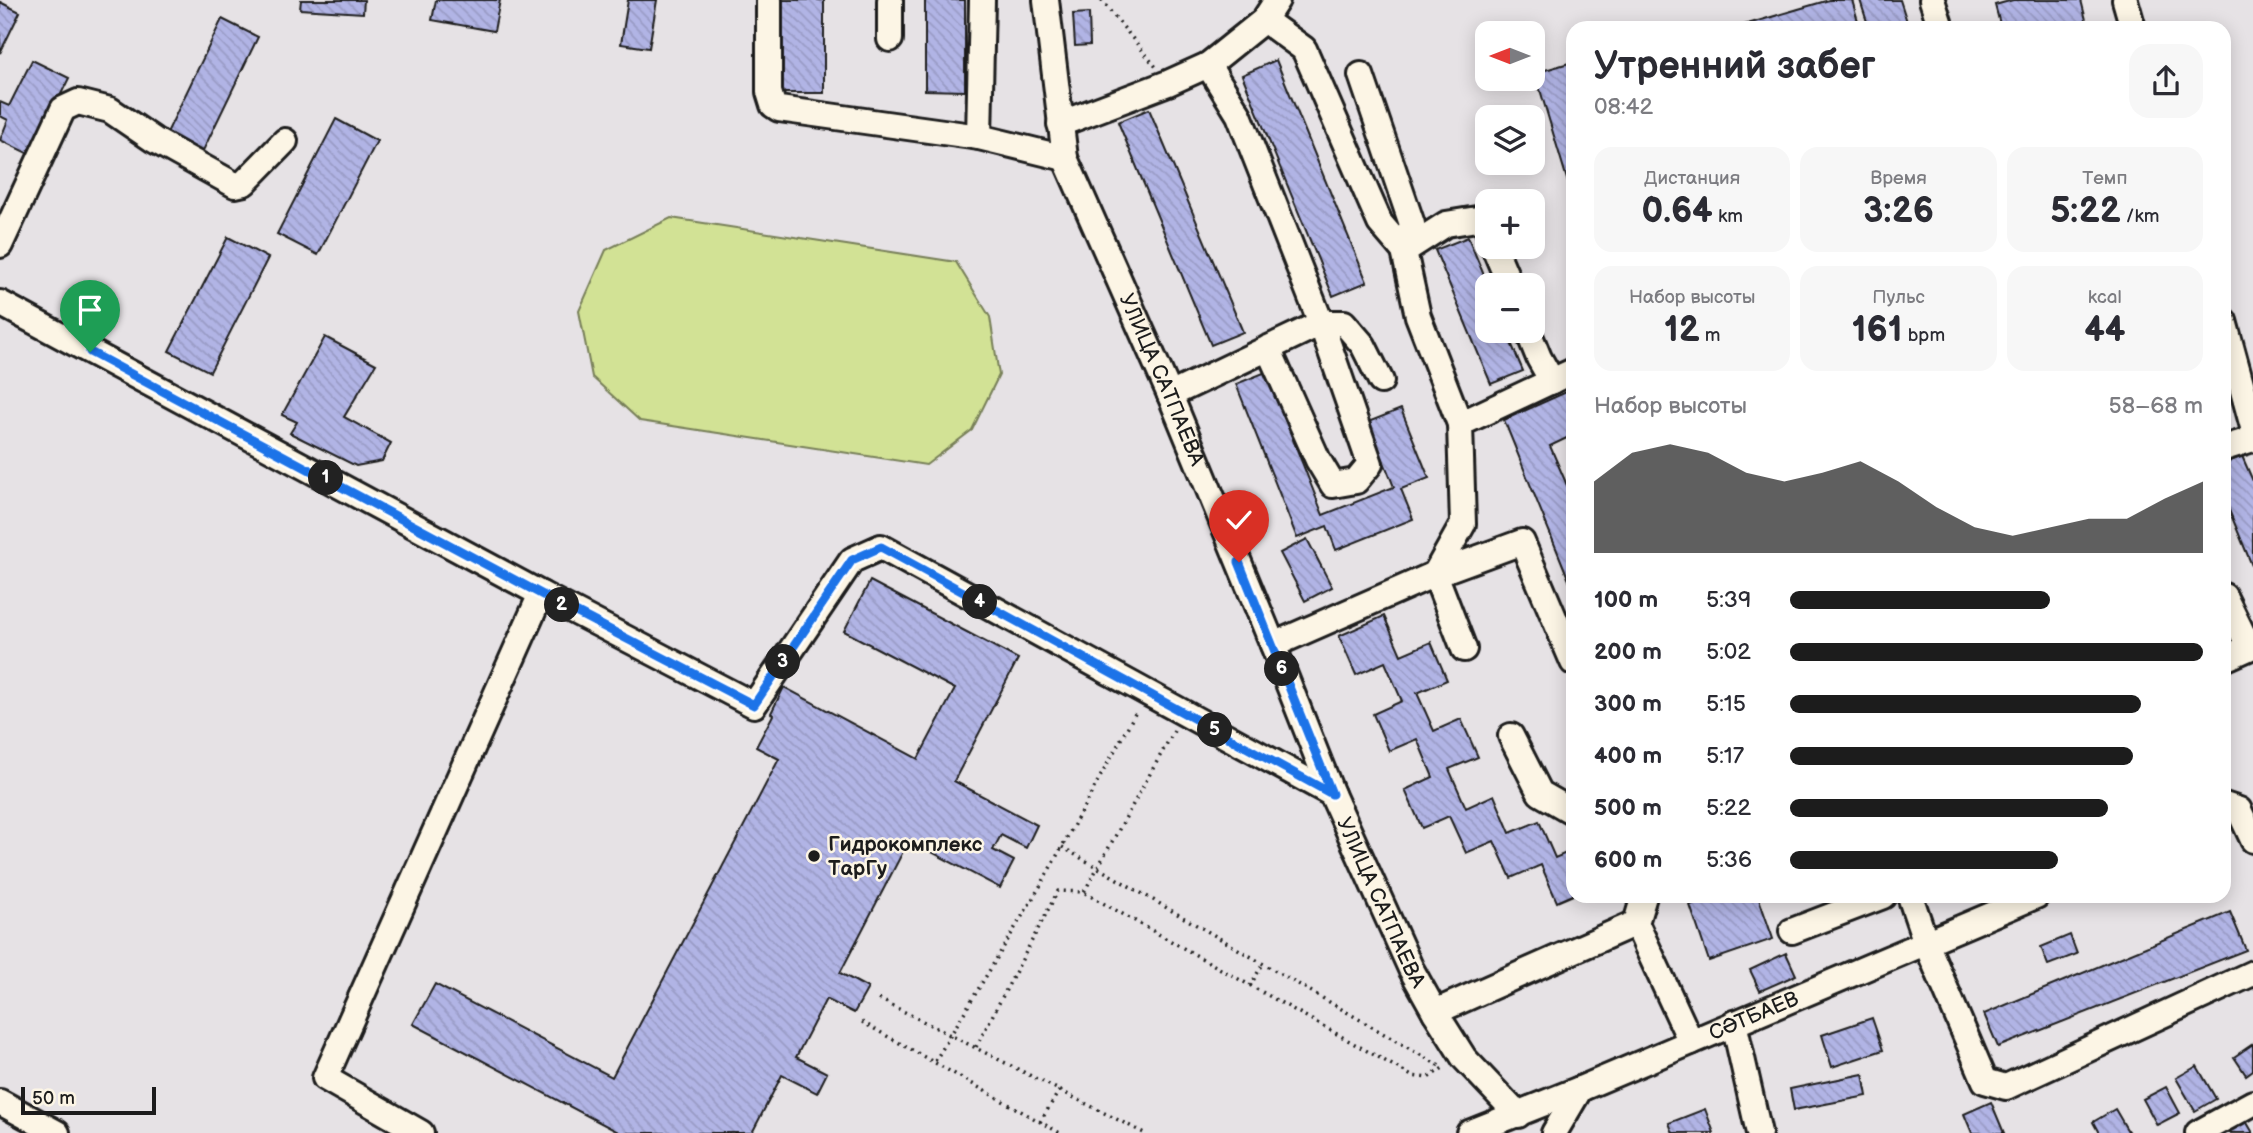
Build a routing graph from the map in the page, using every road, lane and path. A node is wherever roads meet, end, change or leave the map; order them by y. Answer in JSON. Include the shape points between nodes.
{"nodes":[{"id":1,"x":769,"y":0,"type":"edge"},
{"id":2,"x":890,"y":0,"type":"edge"},
{"id":3,"x":982,"y":0,"type":"edge"},
{"id":4,"x":1046,"y":0,"type":"edge"},
{"id":5,"x":1101,"y":0,"type":"edge"},
{"id":6,"x":1932,"y":0,"type":"edge"},
{"id":7,"x":2125,"y":0,"type":"edge"},
{"id":8,"x":1271,"y":10,"type":"edge"},
{"id":9,"x":1939,"y":21,"type":"edge"},
{"id":10,"x":2131,"y":21,"type":"edge"},
{"id":11,"x":890,"y":39,"type":"dead end"},
{"id":12,"x":1208,"y":65,"type":"junction"},
{"id":13,"x":1361,"y":75,"type":"dead end"},
{"id":14,"x":1168,"y":83,"type":"junction"},
{"id":15,"x":1060,"y":124,"type":"junction"},
{"id":16,"x":979,"y":137,"type":"junction"},
{"id":17,"x":285,"y":141,"type":"dead end"},
{"id":18,"x":1065,"y":158,"type":"junction"},
{"id":19,"x":1475,"y":219,"type":"edge"},
{"id":20,"x":0,"y":246,"type":"edge"},
{"id":21,"x":1404,"y":251,"type":"junction"},
{"id":22,"x":0,"y":303,"type":"edge"},
{"id":23,"x":1321,"y":323,"type":"junction"},
{"id":24,"x":1533,"y":343,"type":"edge"},
{"id":25,"x":1268,"y":348,"type":"junction"},
{"id":26,"x":2231,"y":357,"type":"edge"},
{"id":27,"x":1563,"y":376,"type":"edge"},
{"id":28,"x":1381,"y":381,"type":"dead end"},
{"id":29,"x":1170,"y":395,"type":"junction"},
{"id":30,"x":1460,"y":424,"type":"junction"},
{"id":31,"x":2253,"y":427,"type":"edge"},
{"id":32,"x":2253,"y":439,"type":"edge"},
{"id":33,"x":2231,"y":446,"type":"edge"},
{"id":34,"x":1435,"y":574,"type":"junction"},
{"id":35,"x":541,"y":594,"type":"junction"},
{"id":36,"x":2231,"y":609,"type":"edge"},
{"id":37,"x":1273,"y":645,"type":"junction"},
{"id":38,"x":1566,"y":646,"type":"edge"},
{"id":39,"x":2251,"y":646,"type":"edge"},
{"id":40,"x":1464,"y":649,"type":"dead end"},
{"id":41,"x":2231,"y":656,"type":"edge"},
{"id":42,"x":1141,"y":702,"type":"dead end"},
{"id":43,"x":1178,"y":723,"type":"dead end"},
{"id":44,"x":1511,"y":736,"type":"dead end"},
{"id":45,"x":1332,"y":794,"type":"junction"},
{"id":46,"x":1566,"y":809,"type":"edge"},
{"id":47,"x":2235,"y":809,"type":"edge"},
{"id":48,"x":2253,"y":840,"type":"edge"},
{"id":49,"x":1062,"y":847,"type":"junction"},
{"id":50,"x":1099,"y":868,"type":"junction"},
{"id":51,"x":1084,"y":892,"type":"junction"},
{"id":52,"x":1643,"y":903,"type":"edge"},
{"id":53,"x":1866,"y":903,"type":"edge"},
{"id":54,"x":1912,"y":903,"type":"edge"},
{"id":55,"x":2020,"y":903,"type":"edge"},
{"id":56,"x":1636,"y":923,"type":"junction"},
{"id":57,"x":1792,"y":932,"type":"dead end"},
{"id":58,"x":1926,"y":943,"type":"junction"},
{"id":59,"x":1264,"y":962,"type":"junction"},
{"id":60,"x":2253,"y":973,"type":"edge"},
{"id":61,"x":1250,"y":986,"type":"junction"},
{"id":62,"x":879,"y":999,"type":"dead end"},
{"id":63,"x":1435,"y":1012,"type":"junction"},
{"id":64,"x":862,"y":1022,"type":"dead end"},
{"id":65,"x":1734,"y":1023,"type":"junction"},
{"id":66,"x":951,"y":1034,"type":"junction"},
{"id":67,"x":1690,"y":1042,"type":"junction"},
{"id":68,"x":976,"y":1047,"type":"junction"},
{"id":69,"x":935,"y":1061,"type":"junction"},
{"id":70,"x":1453,"y":1063,"type":"junction"},
{"id":71,"x":1580,"y":1089,"type":"junction"},
{"id":72,"x":1060,"y":1090,"type":"junction"},
{"id":73,"x":0,"y":1102,"type":"edge"},
{"id":74,"x":2253,"y":1103,"type":"edge"},
{"id":75,"x":1518,"y":1115,"type":"junction"},
{"id":76,"x":1040,"y":1122,"type":"junction"},
{"id":77,"x":57,"y":1133,"type":"edge"},
{"id":78,"x":421,"y":1133,"type":"edge"},
{"id":79,"x":1060,"y":1133,"type":"edge"},
{"id":80,"x":1144,"y":1133,"type":"edge"},
{"id":81,"x":1469,"y":1133,"type":"edge"},
{"id":82,"x":1554,"y":1133,"type":"edge"},
{"id":83,"x":1759,"y":1133,"type":"edge"},
{"id":84,"x":2199,"y":1133,"type":"edge"}],
"edges":[{"from":1,"to":16,"type":"street","via":[[769,92],[779,109]]},
{"from":2,"to":11,"type":"street"},
{"from":3,"to":16,"type":"street"},
{"from":4,"to":15,"type":"street","name":"УЛИЦА САТПАЕВА"},
{"from":5,"to":14,"type":"path"},
{"from":6,"to":9,"type":"street"},
{"from":7,"to":10,"type":"street"},
{"from":8,"to":12,"type":"street"},
{"from":8,"to":21,"type":"street","via":[[1304,49],[1380,223]]},
{"from":12,"to":14,"type":"street"},
{"from":12,"to":23,"type":"street","via":[[1240,115]]},
{"from":13,"to":21,"type":"street","via":[[1412,224]]},
{"from":14,"to":15,"type":"street"},
{"from":15,"to":18,"type":"street","name":"УЛИЦА САТПАЕВА"},
{"from":16,"to":18,"type":"street"},
{"from":17,"to":20,"type":"street","via":[[244,183],[235,185],[110,110],[78,102],[63,109]]},
{"from":18,"to":29,"type":"street","name":"УЛИЦА САТПАЕВА"},
{"from":19,"to":21,"type":"street","via":[[1446,224]]},
{"from":21,"to":30,"type":"street","via":[[1418,316]]},
{"from":22,"to":35,"type":"street"},
{"from":23,"to":25,"type":"street"},
{"from":23,"to":25,"type":"street","via":[[1370,464],[1356,481],[1333,485]]},
{"from":23,"to":28,"type":"street","via":[[1344,323],[1363,345]]},
{"from":24,"to":27,"type":"street","via":[[1539,358]]},
{"from":25,"to":29,"type":"street"},
{"from":26,"to":31,"type":"street"},
{"from":27,"to":30,"type":"street"},
{"from":29,"to":37,"type":"street","name":"УЛИЦА САТПАЕВА"},
{"from":30,"to":34,"type":"street","via":[[1463,524]]},
{"from":32,"to":33,"type":"street"},
{"from":34,"to":37,"type":"street"},
{"from":34,"to":38,"type":"street","via":[[1521,542]]},
{"from":34,"to":40,"type":"street"},
{"from":35,"to":45,"type":"street","via":[[754,705],[852,560],[881,547]]},
{"from":35,"to":78,"type":"street","via":[[325,1078]]},
{"from":36,"to":39,"type":"street"},
{"from":37,"to":45,"type":"street","name":"УЛИЦА САТПАЕВА"},
{"from":39,"to":41,"type":"street"},
{"from":42,"to":49,"type":"path"},
{"from":43,"to":50,"type":"path"},
{"from":44,"to":46,"type":"street","via":[[1540,793]]},
{"from":45,"to":63,"type":"street","name":"УЛИЦА САТПАЕВА"},
{"from":47,"to":48,"type":"street"},
{"from":49,"to":50,"type":"path"},
{"from":49,"to":66,"type":"path"},
{"from":50,"to":51,"type":"path"},
{"from":50,"to":59,"type":"path"},
{"from":51,"to":61,"type":"path"},
{"from":51,"to":68,"type":"path","via":[[1058,891]]},
{"from":52,"to":56,"type":"street"},
{"from":53,"to":57,"type":"street"},
{"from":54,"to":58,"type":"street"},
{"from":55,"to":58,"type":"street","name":"СӘТБАЕВ"},
{"from":56,"to":63,"type":"street"},
{"from":56,"to":67,"type":"street"},
{"from":58,"to":60,"type":"street","via":[[1985,1082],[2006,1087]]},
{"from":58,"to":65,"type":"street","name":"СӘТБАЕВ"},
{"from":59,"to":61,"type":"path"},
{"from":59,"to":70,"type":"path"},
{"from":61,"to":70,"type":"path","via":[[1412,1076],[1427,1078]]},
{"from":62,"to":66,"type":"path"},
{"from":63,"to":70,"type":"street","name":"УЛИЦА САТПАЕВА"},
{"from":64,"to":69,"type":"path"},
{"from":65,"to":67,"type":"street","name":"СӘТБАЕВ"},
{"from":65,"to":83,"type":"street"},
{"from":66,"to":68,"type":"path"},
{"from":66,"to":69,"type":"path"},
{"from":67,"to":71,"type":"street","name":"СӘТБАЕВ"},
{"from":68,"to":72,"type":"path"},
{"from":69,"to":76,"type":"path"},
{"from":70,"to":75,"type":"street","name":"УЛИЦА САТПАЕВА"},
{"from":71,"to":75,"type":"street","name":"СӘТБАЕВ"},
{"from":71,"to":82,"type":"street"},
{"from":72,"to":76,"type":"path"},
{"from":72,"to":80,"type":"path"},
{"from":73,"to":77,"type":"street"},
{"from":74,"to":84,"type":"street"},
{"from":75,"to":81,"type":"street","name":"СӘТБАЕВ"},
{"from":76,"to":79,"type":"path"}]}
